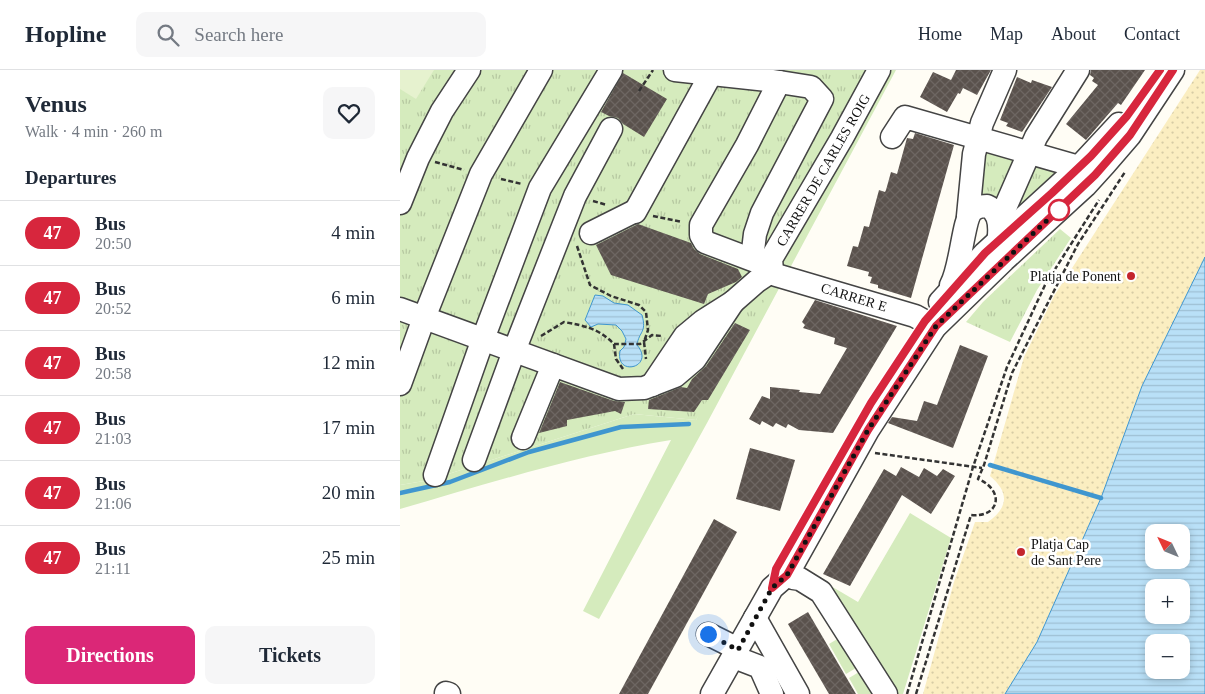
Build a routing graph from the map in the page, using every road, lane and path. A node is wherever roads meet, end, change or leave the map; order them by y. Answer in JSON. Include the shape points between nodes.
{"nodes":[{"id":1,"x":469,"y":70,"type":"edge"},
{"id":2,"x":541,"y":70,"type":"edge"},
{"id":3,"x":611,"y":70,"type":"edge"},
{"id":4,"x":653,"y":70,"type":"edge"},
{"id":5,"x":674,"y":70,"type":"edge"},
{"id":6,"x":879,"y":70,"type":"edge"},
{"id":7,"x":1005,"y":70,"type":"edge"},
{"id":8,"x":1078,"y":70,"type":"edge"},
{"id":9,"x":1160,"y":70,"type":"edge"},
{"id":10,"x":1173,"y":70,"type":"edge"},
{"id":11,"x":726,"y":73,"type":"edge"},
{"id":12,"x":773,"y":77,"type":"edge"},
{"id":13,"x":639,"y":90,"type":"dead end"},
{"id":14,"x":611,"y":129,"type":"dead end"},
{"id":15,"x":892,"y":136,"type":"dead end"},
{"id":16,"x":978,"y":139,"type":"junction"},
{"id":17,"x":1028,"y":153,"type":"junction"},
{"id":18,"x":1129,"y":166,"type":"dead end"},
{"id":19,"x":1079,"y":167,"type":"junction"},
{"id":20,"x":1101,"y":197,"type":"dead end"},
{"id":21,"x":1072,"y":198,"type":"junction"},
{"id":22,"x":400,"y":203,"type":"edge"},
{"id":23,"x":968,"y":219,"type":"junction"},
{"id":24,"x":995,"y":230,"type":"junction"},
{"id":25,"x":584,"y":238,"type":"joint"},
{"id":26,"x":765,"y":266,"type":"junction"},
{"id":27,"x":400,"y":309,"type":"edge"},
{"id":28,"x":424,"y":318,"type":"junction"},
{"id":29,"x":929,"y":319,"type":"junction"},
{"id":30,"x":541,"y":336,"type":"dead end"},
{"id":31,"x":483,"y":340,"type":"junction"},
{"id":32,"x":614,"y":344,"type":"junction"},
{"id":33,"x":640,"y":344,"type":"dead end"},
{"id":34,"x":514,"y":351,"type":"junction"},
{"id":35,"x":553,"y":365,"type":"junction"},
{"id":36,"x":628,"y":370,"type":"dead end"},
{"id":37,"x":649,"y":375,"type":"junction"},
{"id":38,"x":400,"y":384,"type":"edge"},
{"id":39,"x":524,"y":438,"type":"dead end"},
{"id":40,"x":856,"y":451,"type":"junction"},
{"id":41,"x":474,"y":460,"type":"dead end"},
{"id":42,"x":974,"y":467,"type":"junction"},
{"id":43,"x":982,"y":468,"type":"junction"},
{"id":44,"x":435,"y":475,"type":"dead end"},
{"id":45,"x":793,"y":578,"type":"dead end"},
{"id":46,"x":772,"y":588,"type":"junction"},
{"id":47,"x":755,"y":618,"type":"junction"},
{"id":48,"x":708,"y":634,"type":"dead end"},
{"id":49,"x":736,"y":653,"type":"junction"},
{"id":50,"x":712,"y":694,"type":"edge"},
{"id":51,"x":772,"y":694,"type":"edge"},
{"id":52,"x":798,"y":694,"type":"edge"},
{"id":53,"x":886,"y":694,"type":"edge"},
{"id":54,"x":907,"y":694,"type":"edge"},
{"id":55,"x":916,"y":694,"type":"edge"}],
"edges":[{"from":1,"to":22,"type":"street","via":[[442,111]]},
{"from":2,"to":28,"type":"street","via":[[481,174]]},
{"from":3,"to":31,"type":"street","via":[[540,188]]},
{"from":4,"to":13,"type":"path"},
{"from":5,"to":11,"type":"street"},
{"from":6,"to":26,"type":"street","name":"CARRER DE CARLES ROIG"},
{"from":7,"to":16,"type":"street"},
{"from":8,"to":17,"type":"street"},
{"from":9,"to":19,"type":"street","via":[[1127,116]]},
{"from":10,"to":21,"type":"street","via":[[1130,135]]},
{"from":11,"to":12,"type":"street"},
{"from":11,"to":25,"type":"street","via":[[634,212]]},
{"from":12,"to":26,"type":"street","via":[[810,87],[822,99],[762,213],[755,234]]},
{"from":12,"to":26,"type":"street","name":"CARRER E","via":[[747,145],[701,225],[701,236],[705,242]]},
{"from":14,"to":34,"type":"street","via":[[576,196]]},
{"from":15,"to":16,"type":"street","via":[[905,118]]},
{"from":16,"to":17,"type":"street"},
{"from":16,"to":23,"type":"street"},
{"from":17,"to":19,"type":"street"},
{"from":17,"to":24,"type":"street"},
{"from":18,"to":43,"type":"path","via":[[1078,244],[1012,373]]},
{"from":19,"to":24,"type":"street"},
{"from":20,"to":42,"type":"path","via":[[1045,285],[1016,345]]},
{"from":21,"to":24,"type":"street","via":[[1044,213],[1014,240],[1006,242]]},
{"from":21,"to":29,"type":"street"},
{"from":23,"to":24,"type":"street","via":[[971,232],[980,237]]},
{"from":23,"to":29,"type":"street","via":[[954,280]]},
{"from":24,"to":29,"type":"street","via":[[995,255]]},
{"from":25,"to":37,"type":"path","via":[[578,251],[590,285],[639,305],[646,312],[648,330],[644,342]]},
{"from":26,"to":29,"type":"street","name":"CARRER E","via":[[776,275]]},
{"from":26,"to":37,"type":"street","via":[[757,281],[734,302],[685,336]]},
{"from":27,"to":28,"type":"street"},
{"from":28,"to":31,"type":"street"},
{"from":28,"to":38,"type":"street"},
{"from":29,"to":40,"type":"street"},
{"from":29,"to":46,"type":"street","via":[[871,403],[776,569]]},
{"from":30,"to":32,"type":"path","via":[[564,322],[591,327]]},
{"from":31,"to":34,"type":"street"},
{"from":31,"to":44,"type":"street"},
{"from":32,"to":33,"type":"path"},
{"from":32,"to":36,"type":"path","via":[[616,359],[622,369]]},
{"from":34,"to":35,"type":"street"},
{"from":34,"to":41,"type":"street"},
{"from":35,"to":37,"type":"street","via":[[619,389],[644,388]]},
{"from":35,"to":39,"type":"street"},
{"from":40,"to":42,"type":"path"},
{"from":40,"to":46,"type":"street","via":[[787,575]]},
{"from":42,"to":43,"type":"path"},
{"from":42,"to":54,"type":"path"},
{"from":43,"to":55,"type":"path","via":[[978,479],[992,487],[996,494],[995,505],[981,516],[971,515]]},
{"from":45,"to":53,"type":"street","via":[[821,592]]},
{"from":46,"to":47,"type":"street"},
{"from":47,"to":49,"type":"street"},
{"from":47,"to":52,"type":"street"},
{"from":48,"to":49,"type":"street"},
{"from":49,"to":50,"type":"street"},
{"from":49,"to":51,"type":"street","via":[[760,667]]}]}
